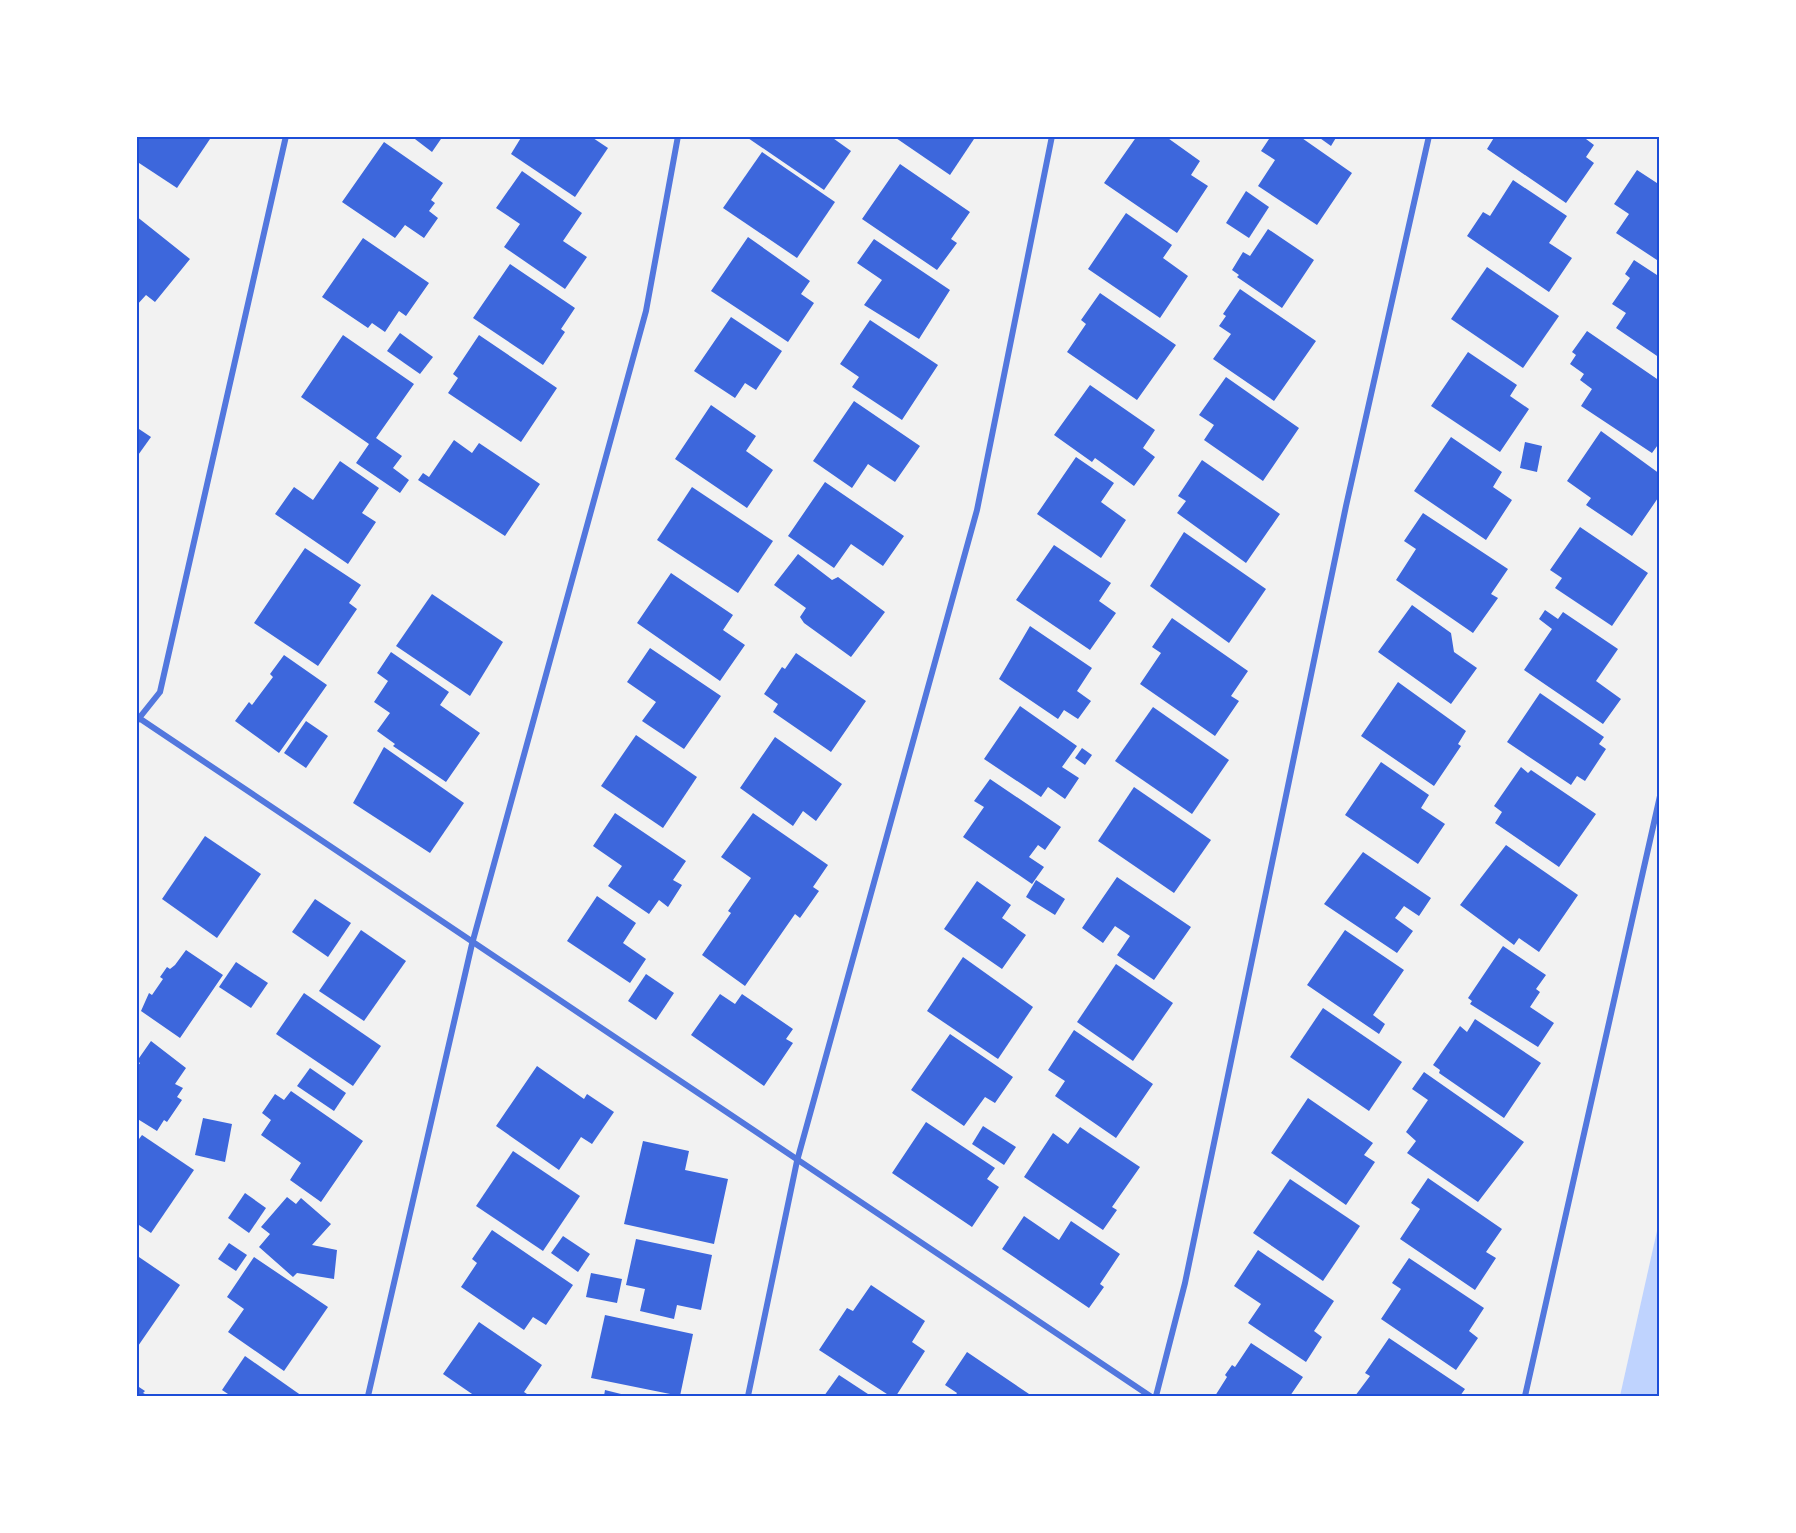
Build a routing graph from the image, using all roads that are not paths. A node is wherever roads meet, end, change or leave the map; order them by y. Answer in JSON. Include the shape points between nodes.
{"nodes":[{"id":1,"x":286,"y":136,"type":"edge"},
{"id":2,"x":678,"y":136,"type":"edge"},
{"id":3,"x":1053,"y":136,"type":"edge"},
{"id":4,"x":1429,"y":136,"type":"edge"},
{"id":5,"x":138,"y":719,"type":"edge"},
{"id":6,"x":1659,"y":796,"type":"edge"},
{"id":7,"x":472,"y":944,"type":"junction"},
{"id":8,"x":797,"y":1161,"type":"junction"},
{"id":9,"x":368,"y":1396,"type":"edge"},
{"id":10,"x":748,"y":1396,"type":"edge"},
{"id":11,"x":1150,"y":1396,"type":"edge"},
{"id":12,"x":1156,"y":1396,"type":"edge"},
{"id":13,"x":1525,"y":1396,"type":"edge"}],
"edges":[{"from":1,"to":5,"type":"street","via":[[160,692]]},
{"from":2,"to":7,"type":"street","via":[[646,311]]},
{"from":3,"to":8,"type":"street","via":[[977,510]]},
{"from":4,"to":12,"type":"street","via":[[1346,506],[1185,1283]]},
{"from":5,"to":7,"type":"street"},
{"from":6,"to":13,"type":"street"},
{"from":7,"to":8,"type":"street"},
{"from":7,"to":9,"type":"street"},
{"from":8,"to":10,"type":"street"},
{"from":8,"to":11,"type":"street"}]}
